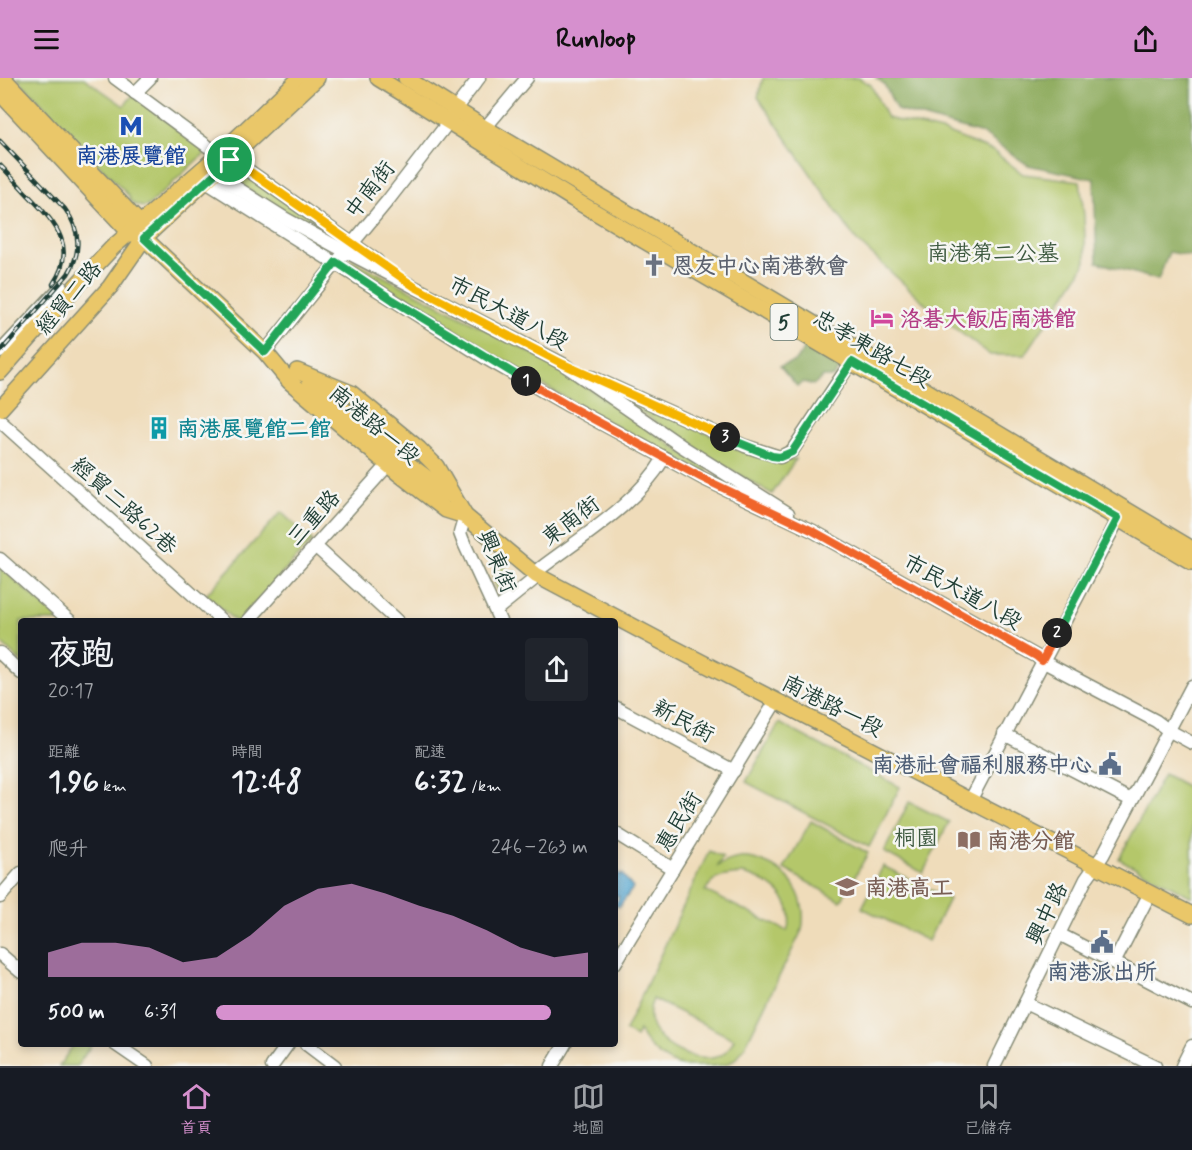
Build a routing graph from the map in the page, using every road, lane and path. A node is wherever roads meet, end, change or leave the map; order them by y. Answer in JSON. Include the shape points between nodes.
{"nodes":[{"id":1,"x":3,"y":78,"type":"edge"},
{"id":2,"x":115,"y":78,"type":"edge"},
{"id":3,"x":150,"y":78,"type":"edge"},
{"id":4,"x":300,"y":78,"type":"edge"},
{"id":5,"x":317,"y":78,"type":"edge"},
{"id":6,"x":378,"y":78,"type":"edge"},
{"id":7,"x":406,"y":78,"type":"edge"},
{"id":8,"x":479,"y":78,"type":"edge"},
{"id":9,"x":527,"y":78,"type":"edge"},
{"id":10,"x":0,"y":93,"type":"edge"},
{"id":11,"x":135,"y":93,"type":"junction"},
{"id":12,"x":451,"y":115,"type":"junction"},
{"id":13,"x":485,"y":128,"type":"junction"},
{"id":14,"x":225,"y":157,"type":"junction"},
{"id":15,"x":205,"y":175,"type":"junction"},
{"id":16,"x":138,"y":231,"type":"junction"},
{"id":17,"x":349,"y":247,"type":"junction"},
{"id":18,"x":336,"y":262,"type":"junction"},
{"id":19,"x":61,"y":287,"type":"dead end"},
{"id":20,"x":0,"y":352,"type":"edge"},
{"id":21,"x":265,"y":352,"type":"junction"},
{"id":22,"x":852,"y":362,"type":"junction"},
{"id":23,"x":563,"y":364,"type":"junction"},
{"id":24,"x":297,"y":371,"type":"junction"},
{"id":25,"x":0,"y":372,"type":"edge"},
{"id":26,"x":0,"y":409,"type":"edge"},
{"id":27,"x":0,"y":421,"type":"edge"},
{"id":28,"x":405,"y":437,"type":"junction"},
{"id":29,"x":664,"y":458,"type":"junction"},
{"id":30,"x":392,"y":459,"type":"junction"},
{"id":31,"x":711,"y":465,"type":"junction"},
{"id":32,"x":702,"y":478,"type":"junction"},
{"id":33,"x":455,"y":499,"type":"junction"},
{"id":34,"x":1121,"y":513,"type":"junction"},
{"id":35,"x":465,"y":516,"type":"junction"},
{"id":36,"x":813,"y":531,"type":"junction"},
{"id":37,"x":315,"y":546,"type":"junction"},
{"id":38,"x":1192,"y":549,"type":"edge"},
{"id":39,"x":0,"y":559,"type":"edge"},
{"id":40,"x":1192,"y":562,"type":"edge"},
{"id":41,"x":536,"y":575,"type":"junction"},
{"id":42,"x":498,"y":615,"type":"edge"},
{"id":43,"x":67,"y":618,"type":"edge"},
{"id":44,"x":219,"y":618,"type":"edge"},
{"id":45,"x":251,"y":618,"type":"edge"},
{"id":46,"x":394,"y":618,"type":"edge"},
{"id":47,"x":618,"y":618,"type":"edge"},
{"id":48,"x":618,"y":618,"type":"edge"},
{"id":49,"x":0,"y":653,"type":"edge"},
{"id":50,"x":1042,"y":661,"type":"junction"},
{"id":51,"x":18,"y":670,"type":"edge"},
{"id":52,"x":1192,"y":686,"type":"edge"},
{"id":53,"x":776,"y":701,"type":"junction"},
{"id":54,"x":618,"y":709,"type":"edge"},
{"id":55,"x":1170,"y":727,"type":"junction"},
{"id":56,"x":1005,"y":734,"type":"junction"},
{"id":57,"x":1192,"y":735,"type":"edge"},
{"id":58,"x":1192,"y":743,"type":"edge"},
{"id":59,"x":734,"y":771,"type":"junction"},
{"id":60,"x":1131,"y":800,"type":"junction"},
{"id":61,"x":969,"y":801,"type":"junction"},
{"id":62,"x":618,"y":835,"type":"edge"},
{"id":63,"x":1095,"y":865,"type":"junction"},
{"id":64,"x":673,"y":869,"type":"junction"},
{"id":65,"x":18,"y":876,"type":"edge"},
{"id":66,"x":1150,"y":893,"type":"junction"},
{"id":67,"x":0,"y":897,"type":"edge"},
{"id":68,"x":1192,"y":915,"type":"edge"},
{"id":69,"x":1059,"y":934,"type":"junction"},
{"id":70,"x":0,"y":954,"type":"edge"},
{"id":71,"x":618,"y":956,"type":"edge"},
{"id":72,"x":1114,"y":963,"type":"junction"},
{"id":73,"x":18,"y":969,"type":"edge"},
{"id":74,"x":1025,"y":1003,"type":"junction"},
{"id":75,"x":1192,"y":1003,"type":"edge"},
{"id":76,"x":1192,"y":1046,"type":"edge"},
{"id":77,"x":119,"y":1047,"type":"edge"},
{"id":78,"x":286,"y":1047,"type":"edge"},
{"id":79,"x":310,"y":1047,"type":"edge"},
{"id":80,"x":564,"y":1047,"type":"edge"},
{"id":81,"x":147,"y":1066,"type":"edge"},
{"id":82,"x":272,"y":1066,"type":"edge"},
{"id":83,"x":335,"y":1066,"type":"edge"},
{"id":84,"x":552,"y":1066,"type":"edge"},
{"id":85,"x":994,"y":1066,"type":"edge"},
{"id":86,"x":1155,"y":1066,"type":"edge"},
{"id":87,"x":1182,"y":1066,"type":"edge"}],
"edges":[{"from":1,"to":16,"type":"main road","name":"南港路一段"},
{"from":2,"to":11,"type":"street"},
{"from":3,"to":11,"type":"street"},
{"from":4,"to":14,"type":"main road"},
{"from":5,"to":14,"type":"main road"},
{"from":6,"to":12,"type":"main road","name":"忠孝東路七段","number":"5"},
{"from":7,"to":12,"type":"main road","name":"忠孝東路七段","number":"5"},
{"from":8,"to":12,"type":"street","name":"中南街"},
{"from":9,"to":13,"type":"street"},
{"from":10,"to":16,"type":"main road","name":"南港路一段"},
{"from":11,"to":14,"type":"street"},
{"from":12,"to":13,"type":"main road","name":"忠孝東路七段","number":"5"},
{"from":12,"to":17,"type":"street","name":"中南街"},
{"from":12,"to":22,"type":"main road","name":"忠孝東路七段","number":"5","via":[[573,199]]},
{"from":13,"to":34,"type":"main road","name":"忠孝東路七段","number":"5"},
{"from":14,"to":15,"type":"main road"},
{"from":14,"to":17,"type":"street"},
{"from":15,"to":16,"type":"main road"},
{"from":15,"to":17,"type":"street","via":[[286,219]]},
{"from":15,"to":18,"type":"street","name":"市民大道八段"},
{"from":16,"to":21,"type":"main road","name":"南港路一段"},
{"from":16,"to":25,"type":"main road","name":"經貿二路","via":[[113,247]]},
{"from":16,"to":26,"type":"main road","name":"經貿二路","via":[[110,286]]},
{"from":17,"to":18,"type":"street","name":"中南街"},
{"from":17,"to":23,"type":"street","name":"市民大道八段","via":[[415,287]]},
{"from":18,"to":21,"type":"street","name":"中南街"},
{"from":18,"to":29,"type":"street","name":"市民大道八段","via":[[487,359]]},
{"from":19,"to":20,"type":"street"},
{"from":21,"to":24,"type":"main road","name":"南港路一段"},
{"from":21,"to":30,"type":"main road","name":"南港路一段","via":[[289,381]]},
{"from":22,"to":23,"type":"street","via":[[792,452],[780,457],[745,446]]},
{"from":22,"to":34,"type":"main road","name":"忠孝東路七段","number":"5"},
{"from":23,"to":31,"type":"street","name":"市民大道八段"},
{"from":24,"to":28,"type":"main road","via":[[351,393]]},
{"from":24,"to":30,"type":"main road","name":"南港路一段"},
{"from":27,"to":44,"type":"street","name":"經貿二路62巷"},
{"from":28,"to":30,"type":"street","name":"三重路"},
{"from":28,"to":33,"type":"main road","via":[[436,466]]},
{"from":29,"to":32,"type":"street","name":"市民大道八段"},
{"from":29,"to":41,"type":"street","name":"東南街","via":[[651,478],[623,506]]},
{"from":30,"to":33,"type":"main road","name":"南港路一段"},
{"from":30,"to":35,"type":"main road","name":"南港路一段","via":[[446,510]]},
{"from":30,"to":37,"type":"street","name":"三重路"},
{"from":31,"to":32,"type":"street","via":[[710,475]]},
{"from":31,"to":36,"type":"street","name":"市民大道八段"},
{"from":32,"to":36,"type":"street","name":"市民大道八段"},
{"from":33,"to":35,"type":"main road","name":"南港路一段"},
{"from":34,"to":38,"type":"main road","name":"忠孝東路七段","number":"5"},
{"from":34,"to":40,"type":"main road","name":"忠孝東路七段","number":"5"},
{"from":34,"to":50,"type":"street"},
{"from":35,"to":41,"type":"main road","name":"南港路一段"},
{"from":35,"to":42,"type":"street","name":"興東街","via":[[460,533]]},
{"from":36,"to":50,"type":"street","name":"市民大道八段"},
{"from":37,"to":45,"type":"street","name":"三重路"},
{"from":37,"to":46,"type":"street"},
{"from":39,"to":43,"type":"street"},
{"from":41,"to":42,"type":"street","name":"東南街"},
{"from":41,"to":47,"type":"main road","name":"南港路一段"},
{"from":48,"to":53,"type":"main road","name":"南港路一段"},
{"from":49,"to":51,"type":"street"},
{"from":50,"to":55,"type":"street","name":"市民大道八段"},
{"from":50,"to":56,"type":"street"},
{"from":52,"to":55,"type":"street","name":"興中路"},
{"from":53,"to":59,"type":"street","name":"惠民街"},
{"from":53,"to":61,"type":"main road","name":"南港路一段"},
{"from":54,"to":59,"type":"street","name":"新民街"},
{"from":55,"to":57,"type":"street","name":"市民大道八段"},
{"from":55,"to":58,"type":"street","name":"市民大道八段"},
{"from":55,"to":60,"type":"street","name":"興中路"},
{"from":56,"to":60,"type":"street"},
{"from":56,"to":61,"type":"street"},
{"from":59,"to":64,"type":"street","name":"惠民街"},
{"from":60,"to":63,"type":"street","name":"興中路"},
{"from":61,"to":63,"type":"main road","name":"南港路一段"},
{"from":62,"to":64,"type":"street"},
{"from":63,"to":66,"type":"main road","name":"南港路一段"},
{"from":63,"to":69,"type":"street","name":"興中路"},
{"from":64,"to":71,"type":"street","name":"惠民街"},
{"from":65,"to":67,"type":"street"},
{"from":66,"to":68,"type":"main road","name":"南港路一段"},
{"from":66,"to":72,"type":"street"},
{"from":69,"to":72,"type":"street"},
{"from":69,"to":74,"type":"street","name":"興中路"},
{"from":70,"to":73,"type":"street"},
{"from":72,"to":75,"type":"street"},
{"from":74,"to":85,"type":"street","name":"興中路"},
{"from":74,"to":86,"type":"street"},
{"from":76,"to":87,"type":"street"},
{"from":77,"to":81,"type":"street"},
{"from":78,"to":82,"type":"street"},
{"from":79,"to":83,"type":"street"},
{"from":80,"to":84,"type":"street"}]}
